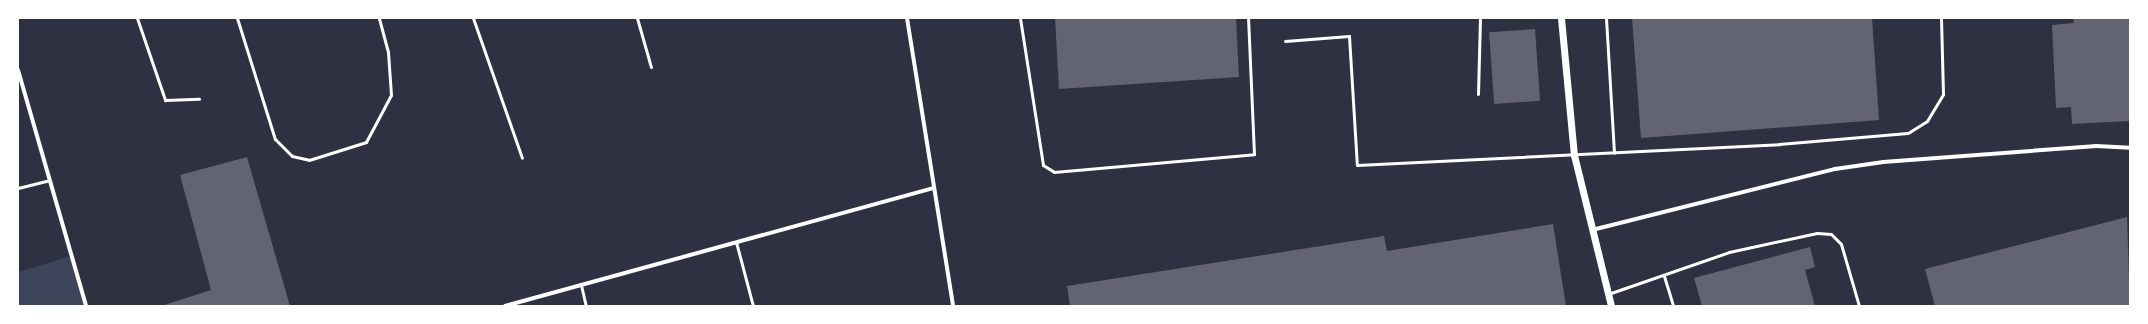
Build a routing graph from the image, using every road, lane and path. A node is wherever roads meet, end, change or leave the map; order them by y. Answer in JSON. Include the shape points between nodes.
{"nodes":[{"id":1,"x":137,"y":18,"type":"edge"},
{"id":2,"x":237,"y":18,"type":"edge"},
{"id":3,"x":379,"y":18,"type":"edge"},
{"id":4,"x":473,"y":18,"type":"edge"},
{"id":5,"x":637,"y":18,"type":"edge"},
{"id":6,"x":906,"y":18,"type":"edge"},
{"id":7,"x":1020,"y":18,"type":"edge"},
{"id":8,"x":1248,"y":18,"type":"edge"},
{"id":9,"x":1480,"y":18,"type":"edge"},
{"id":10,"x":1561,"y":18,"type":"edge"},
{"id":11,"x":1606,"y":18,"type":"edge"},
{"id":12,"x":1941,"y":18,"type":"edge"},
{"id":13,"x":1285,"y":40,"type":"dead end"},
{"id":14,"x":651,"y":66,"type":"dead end"},
{"id":15,"x":18,"y":70,"type":"edge"},
{"id":16,"x":1478,"y":94,"type":"dead end"},
{"id":17,"x":199,"y":99,"type":"dead end"},
{"id":18,"x":2130,"y":148,"type":"edge"},
{"id":19,"x":1614,"y":153,"type":"junction"},
{"id":20,"x":1574,"y":155,"type":"junction"},
{"id":21,"x":522,"y":158,"type":"dead end"},
{"id":22,"x":49,"y":180,"type":"junction"},
{"id":23,"x":18,"y":188,"type":"edge"},
{"id":24,"x":934,"y":188,"type":"junction"},
{"id":25,"x":1592,"y":230,"type":"junction"},
{"id":26,"x":736,"y":242,"type":"junction"},
{"id":27,"x":1664,"y":276,"type":"junction"},
{"id":28,"x":581,"y":285,"type":"junction"},
{"id":29,"x":1608,"y":294,"type":"junction"},
{"id":30,"x":86,"y":306,"type":"edge"},
{"id":31,"x":505,"y":306,"type":"edge"},
{"id":32,"x":586,"y":306,"type":"edge"},
{"id":33,"x":753,"y":306,"type":"edge"},
{"id":34,"x":953,"y":306,"type":"edge"},
{"id":35,"x":1611,"y":306,"type":"edge"},
{"id":36,"x":1673,"y":306,"type":"edge"},
{"id":37,"x":1859,"y":306,"type":"edge"}],
"edges":[{"from":1,"to":17,"type":"lane","via":[[165,100],[174,102]]},
{"from":2,"to":3,"type":"lane","via":[[275,139],[292,156],[309,160],[366,142],[391,95],[388,52]]},
{"from":4,"to":21,"type":"lane"},
{"from":5,"to":14,"type":"lane"},
{"from":6,"to":24,"type":"street"},
{"from":7,"to":8,"type":"lane","via":[[1043,166],[1054,172],[1254,154]]},
{"from":9,"to":16,"type":"lane"},
{"from":10,"to":20,"type":"street"},
{"from":11,"to":19,"type":"lane"},
{"from":12,"to":19,"type":"lane","via":[[1943,94],[1928,121],[1908,133]]},
{"from":13,"to":20,"type":"lane","via":[[1349,36],[1357,164]]},
{"from":15,"to":22,"type":"street"},
{"from":18,"to":25,"type":"street","via":[[2096,146],[1882,162],[1835,169]]},
{"from":19,"to":20,"type":"lane"},
{"from":20,"to":25,"type":"street"},
{"from":22,"to":23,"type":"lane"},
{"from":22,"to":30,"type":"street"},
{"from":24,"to":26,"type":"street"},
{"from":24,"to":34,"type":"street"},
{"from":25,"to":29,"type":"street"},
{"from":26,"to":28,"type":"street"},
{"from":26,"to":33,"type":"lane"},
{"from":27,"to":29,"type":"lane"},
{"from":27,"to":36,"type":"lane"},
{"from":27,"to":37,"type":"lane","via":[[1673,269],[1729,252],[1817,233],[1831,234],[1841,244]]},
{"from":28,"to":31,"type":"street"},
{"from":28,"to":32,"type":"lane"},
{"from":29,"to":35,"type":"street"}]}
